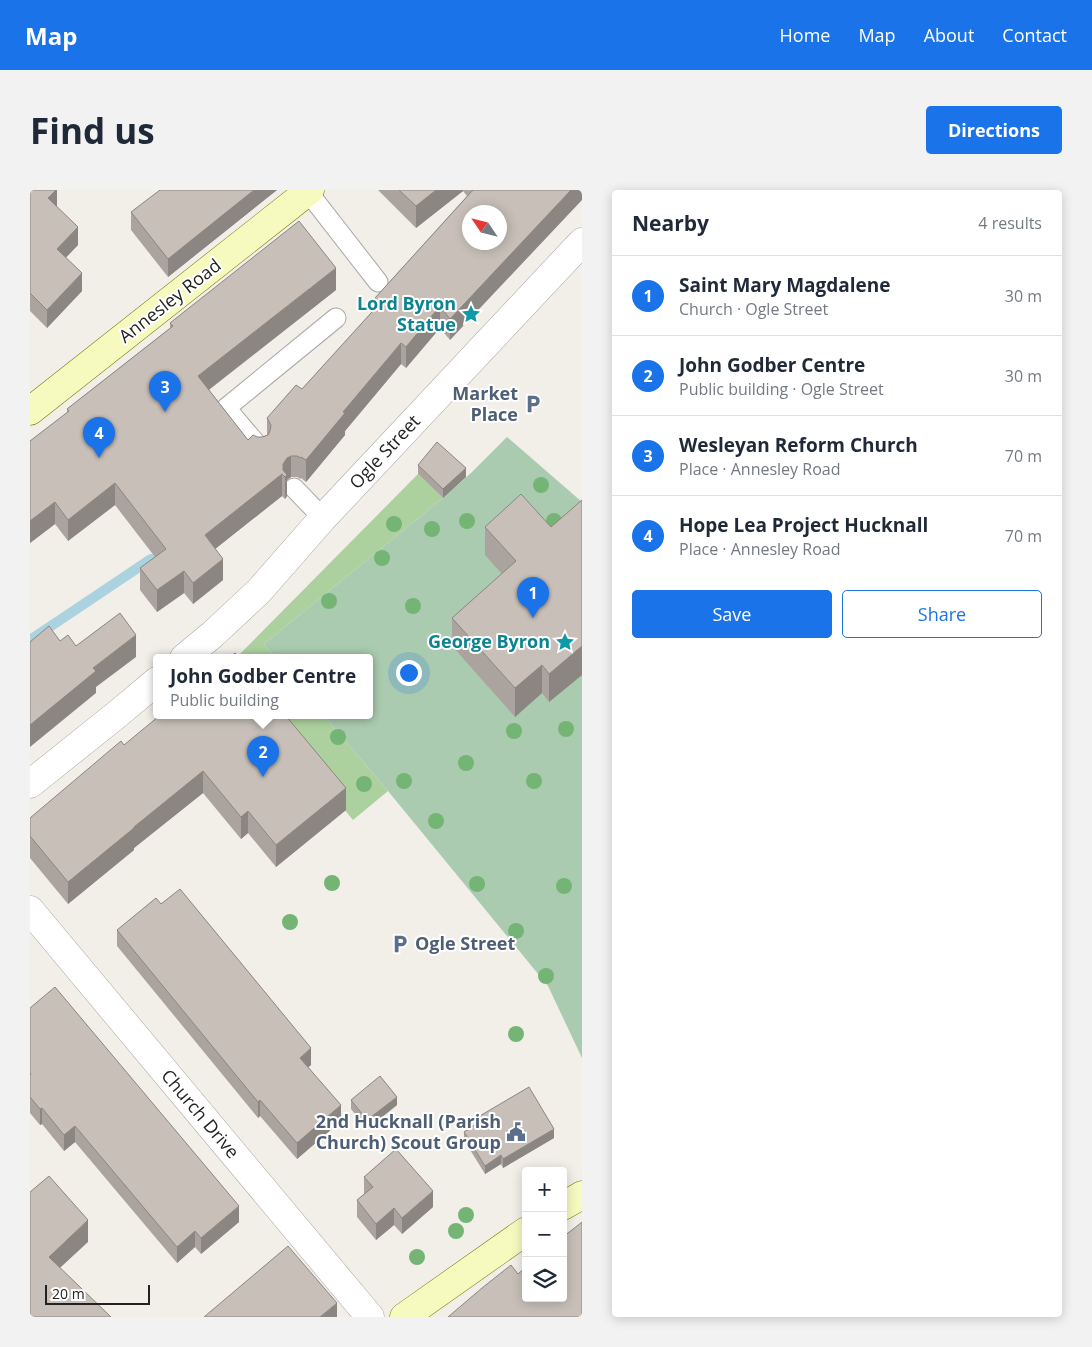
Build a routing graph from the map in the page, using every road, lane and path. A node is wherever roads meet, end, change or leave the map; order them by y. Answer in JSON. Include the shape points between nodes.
{"nodes":[{"id":1,"x":309,"y":191,"type":"edge"},
{"id":2,"x":582,"y":242,"type":"edge"},
{"id":3,"x":378,"y":282,"type":"dead end"},
{"id":4,"x":336,"y":318,"type":"dead end"},
{"id":5,"x":33,"y":402,"type":"edge"},
{"id":6,"x":260,"y":448,"type":"edge"},
{"id":7,"x":294,"y":488,"type":"dead end"},
{"id":8,"x":323,"y":518,"type":"junction"},
{"id":9,"x":189,"y":654,"type":"edge"},
{"id":10,"x":153,"y":684,"type":"edge"},
{"id":11,"x":30,"y":784,"type":"edge"},
{"id":12,"x":30,"y":910,"type":"edge"},
{"id":13,"x":582,"y":1195,"type":"edge"},
{"id":14,"x":567,"y":1204,"type":"edge"},
{"id":15,"x":522,"y":1234,"type":"edge"},
{"id":16,"x":370,"y":1317,"type":"edge"},
{"id":17,"x":404,"y":1317,"type":"edge"}],
"edges":[{"from":1,"to":3,"type":"lane"},
{"from":1,"to":5,"type":"street","name":"Annesley Road"},
{"from":2,"to":8,"type":"street","name":"Ogle Street"},
{"from":4,"to":6,"type":"lane","via":[[226,408]]},
{"from":7,"to":8,"type":"lane"},
{"from":8,"to":9,"type":"street","name":"Ogle Street","via":[[259,591]]},
{"from":10,"to":11,"type":"street"},
{"from":12,"to":16,"type":"street","name":"Church Drive"},
{"from":13,"to":14,"type":"street"},
{"from":15,"to":17,"type":"street"}]}
